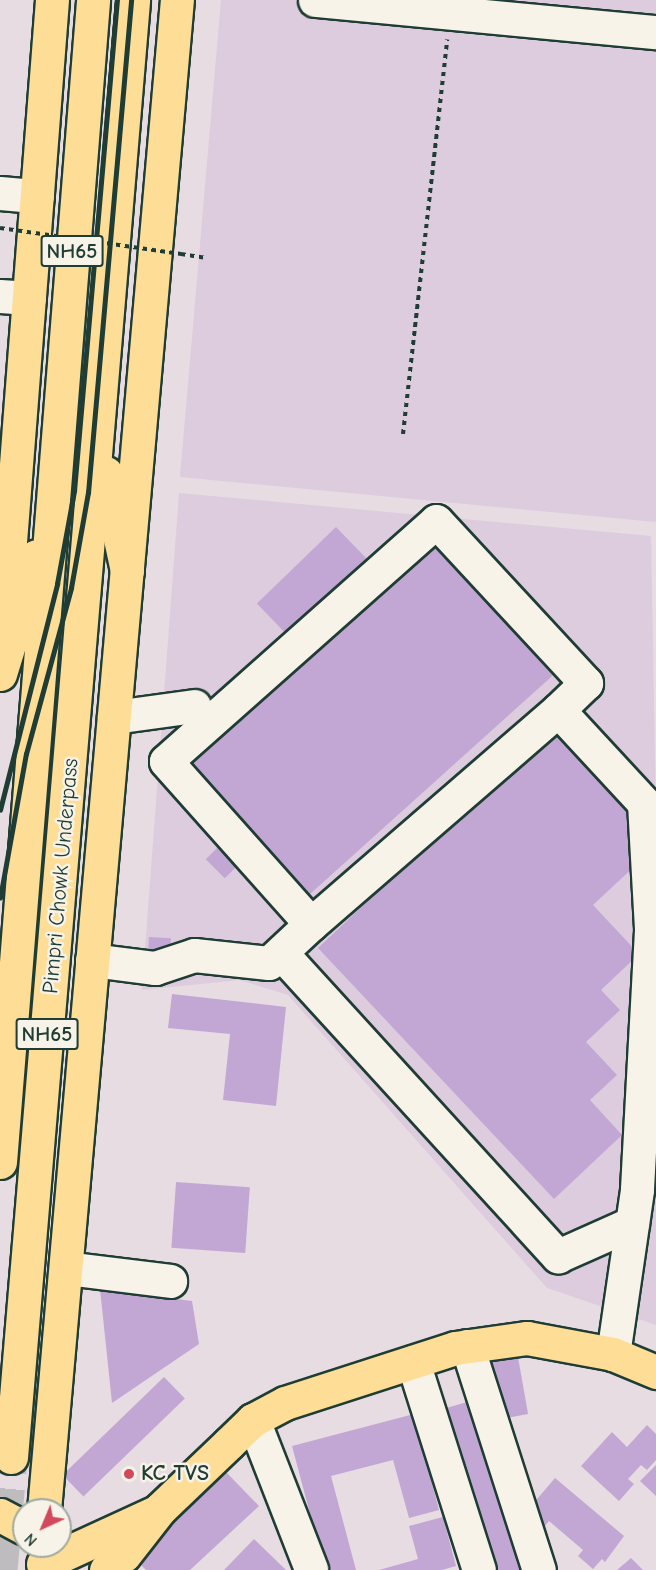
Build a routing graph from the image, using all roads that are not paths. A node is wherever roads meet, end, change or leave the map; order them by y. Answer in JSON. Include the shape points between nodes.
{"nodes":[{"id":1,"x":52,"y":0,"type":"edge"},
{"id":2,"x":93,"y":0,"type":"edge"},
{"id":3,"x":134,"y":0,"type":"edge"},
{"id":4,"x":177,"y":0,"type":"edge"},
{"id":5,"x":315,"y":0,"type":"edge"},
{"id":6,"x":656,"y":32,"type":"edge"},
{"id":7,"x":0,"y":193,"type":"edge"},
{"id":8,"x":37,"y":196,"type":"junction"},
{"id":9,"x":14,"y":297,"type":"edge"},
{"id":10,"x":98,"y":439,"type":"junction"},
{"id":11,"x":52,"y":503,"type":"junction"},
{"id":12,"x":127,"y":571,"type":"junction"},
{"id":13,"x":0,"y":664,"type":"edge"},
{"id":14,"x":0,"y":674,"type":"edge"},
{"id":15,"x":194,"y":706,"type":"dead end"},
{"id":16,"x":558,"y":710,"type":"junction"},
{"id":17,"x":114,"y":717,"type":"junction"},
{"id":18,"x":311,"y":924,"type":"junction"},
{"id":19,"x":280,"y":953,"type":"junction"},
{"id":20,"x":92,"y":960,"type":"junction"},
{"id":21,"x":0,"y":1162,"type":"edge"},
{"id":22,"x":632,"y":1223,"type":"junction"},
{"id":23,"x":66,"y":1268,"type":"junction"},
{"id":24,"x":170,"y":1281,"type":"dead end"},
{"id":25,"x":467,"y":1346,"type":"junction"},
{"id":26,"x":613,"y":1353,"type":"junction"},
{"id":27,"x":413,"y":1362,"type":"junction"},
{"id":28,"x":656,"y":1372,"type":"edge"},
{"id":29,"x":253,"y":1420,"type":"junction"},
{"id":30,"x":11,"y":1457,"type":"tunnel mouth"},
{"id":31,"x":45,"y":1498,"type":"edge"},
{"id":32,"x":160,"y":1509,"type":"junction"},
{"id":33,"x":0,"y":1515,"type":"edge"},
{"id":34,"x":12,"y":1526,"type":"edge"},
{"id":35,"x":72,"y":1539,"type":"edge"},
{"id":36,"x":122,"y":1565,"type":"edge"},
{"id":37,"x":311,"y":1569,"type":"edge"},
{"id":38,"x":479,"y":1570,"type":"edge"},
{"id":39,"x":539,"y":1570,"type":"edge"}],
"edges":[{"from":1,"to":8,"type":"main road"},
{"from":2,"to":11,"type":"main road","number":"NH65"},
{"from":3,"to":10,"type":"main road","number":"NH65"},
{"from":4,"to":12,"type":"main road"},
{"from":5,"to":6,"type":"street"},
{"from":7,"to":8,"type":"street"},
{"from":8,"to":9,"type":"main road"},
{"from":9,"to":13,"type":"main road"},
{"from":10,"to":12,"type":"main road"},
{"from":10,"to":30,"type":"main road","name":"Pimpri Chowk Underpass","number":"NH65"},
{"from":11,"to":14,"type":"main road"},
{"from":11,"to":21,"type":"main road","name":"Pimpri Chowk Underpass","number":"NH65"},
{"from":12,"to":17,"type":"main road"},
{"from":15,"to":17,"type":"street"},
{"from":16,"to":18,"type":"street"},
{"from":16,"to":18,"type":"street","via":[[586,683],[435,521],[166,762]]},
{"from":16,"to":22,"type":"street","via":[[644,803],[651,930]]},
{"from":17,"to":20,"type":"main road"},
{"from":18,"to":19,"type":"street"},
{"from":19,"to":20,"type":"street","via":[[269,963],[194,955],[155,968]]},
{"from":19,"to":22,"type":"street","via":[[558,1256]]},
{"from":20,"to":23,"type":"main road"},
{"from":22,"to":26,"type":"street"},
{"from":23,"to":24,"type":"street"},
{"from":23,"to":31,"type":"main road"},
{"from":25,"to":26,"type":"main road","via":[[527,1338]]},
{"from":25,"to":27,"type":"main road"},
{"from":25,"to":39,"type":"street"},
{"from":26,"to":28,"type":"main road"},
{"from":27,"to":29,"type":"main road","via":[[285,1403]]},
{"from":27,"to":38,"type":"street"},
{"from":29,"to":32,"type":"main road"},
{"from":29,"to":37,"type":"street"},
{"from":32,"to":35,"type":"main road"},
{"from":32,"to":36,"type":"main road"},
{"from":33,"to":34,"type":"main road"}]}
